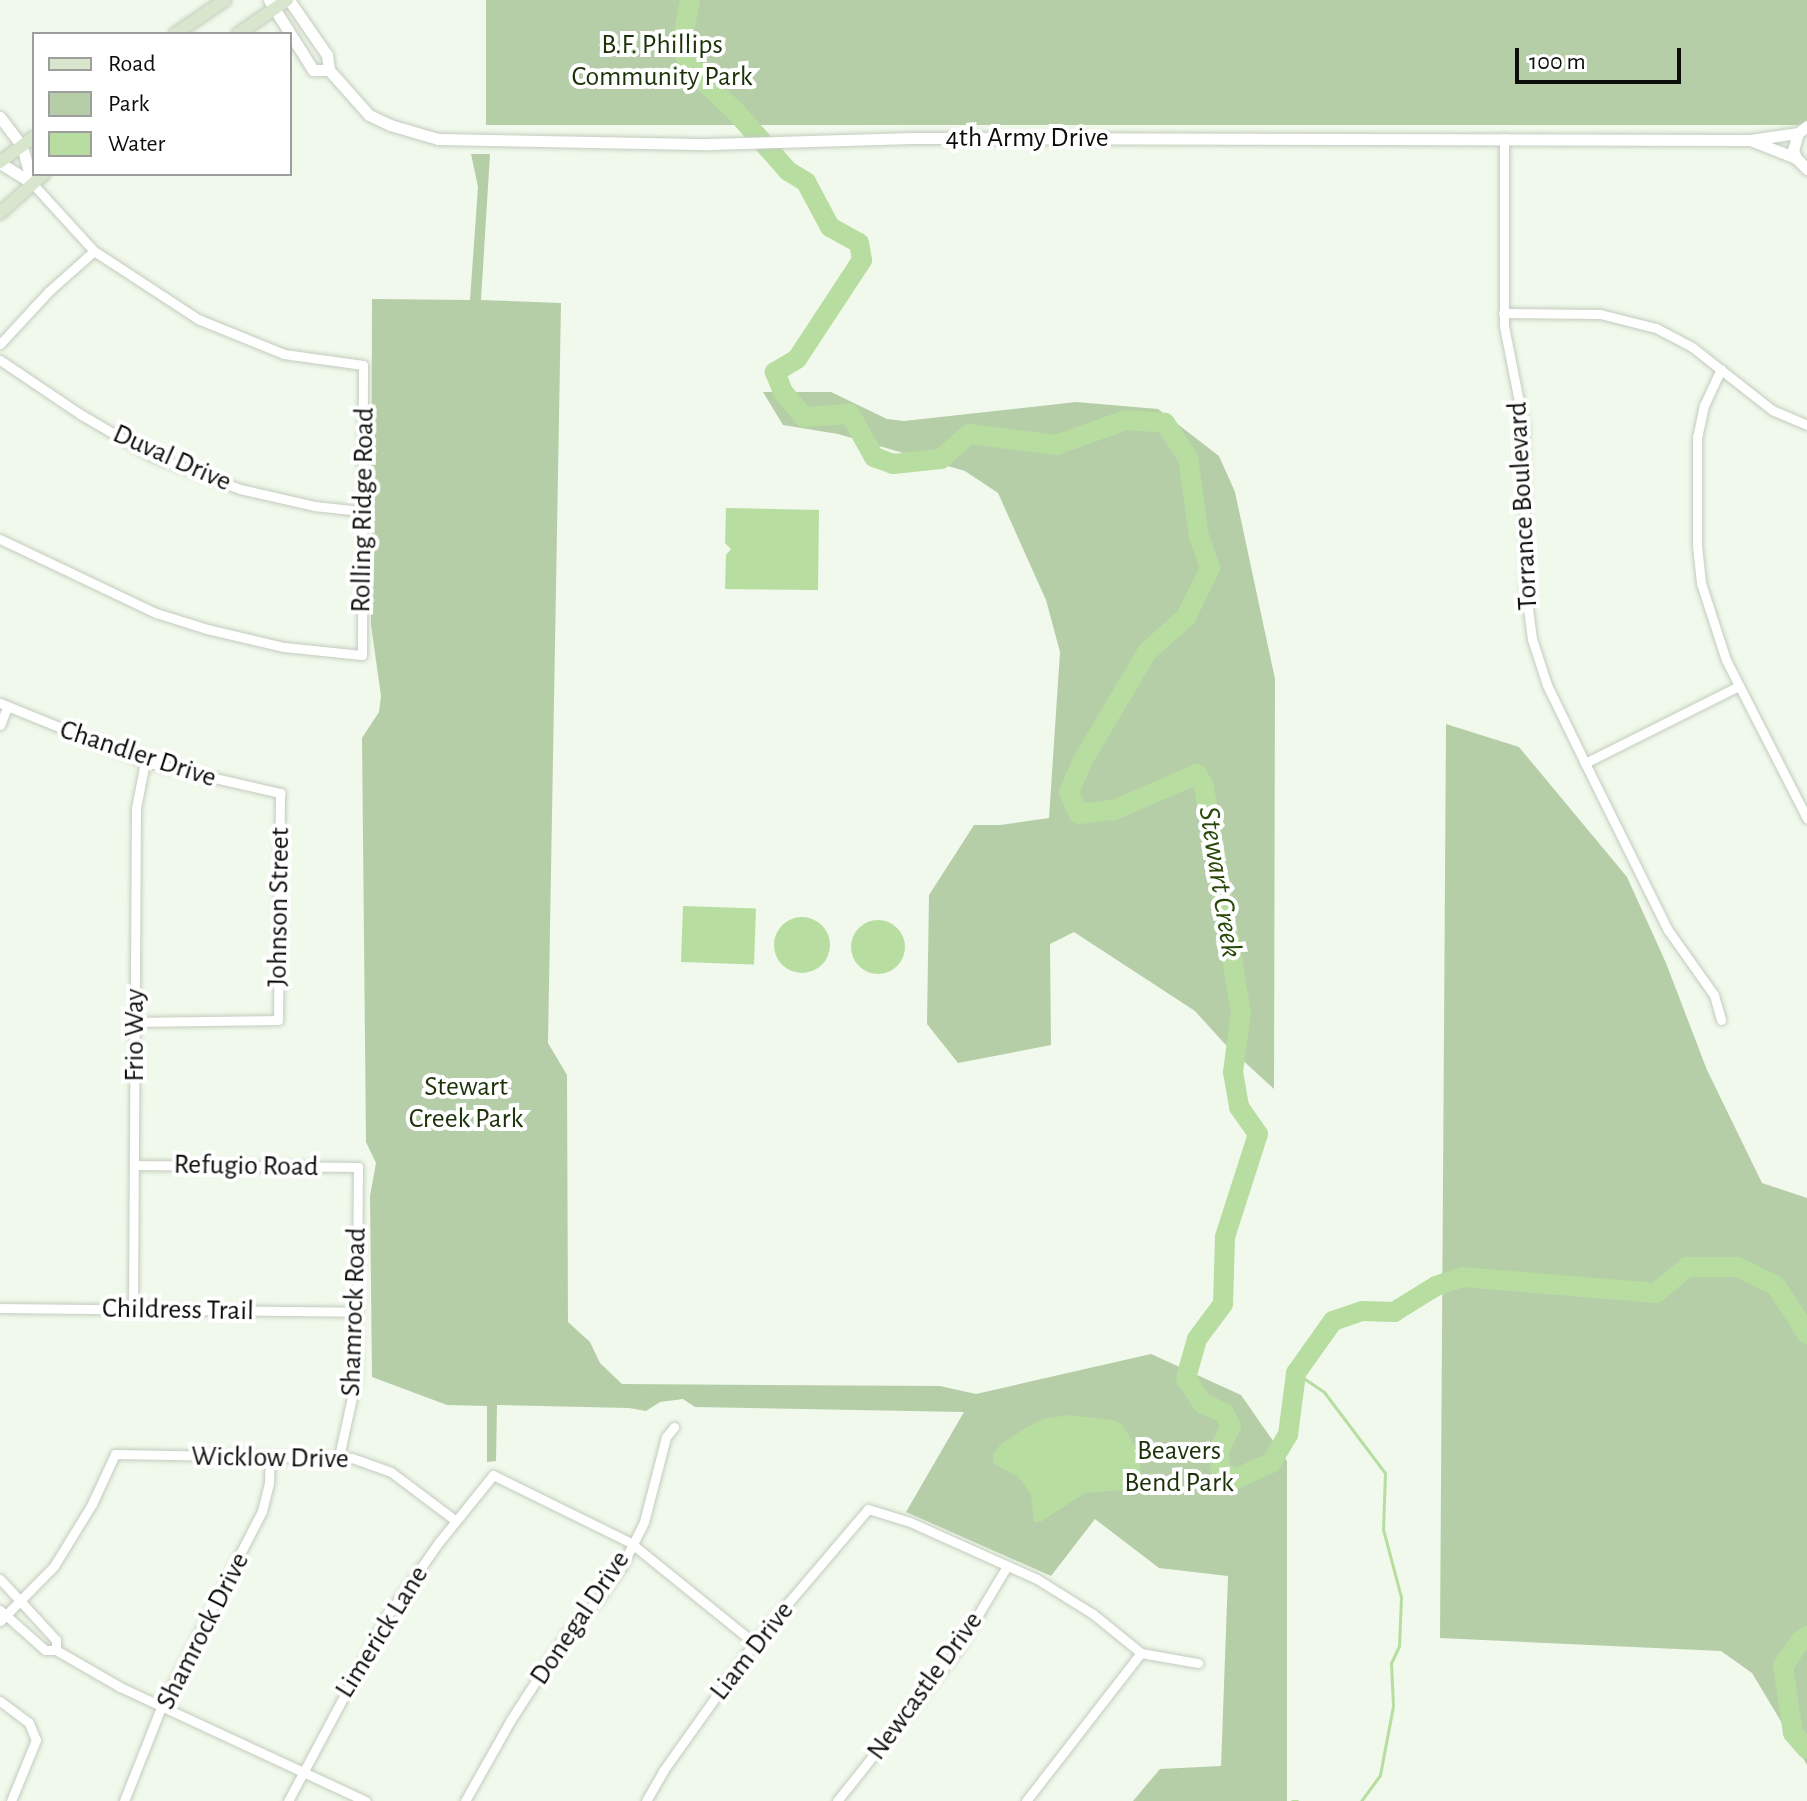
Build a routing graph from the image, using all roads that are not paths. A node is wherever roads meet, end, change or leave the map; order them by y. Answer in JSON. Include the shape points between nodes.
{"nodes":[{"id":1,"x":225,"y":0,"type":"edge"},
{"id":2,"x":288,"y":0,"type":"edge"},
{"id":3,"x":272,"y":4,"type":"edge"},
{"id":4,"x":178,"y":32,"type":"edge"},
{"id":5,"x":240,"y":32,"type":"edge"},
{"id":6,"x":289,"y":32,"type":"edge"},
{"id":7,"x":292,"y":36,"type":"edge"},
{"id":8,"x":329,"y":70,"type":"junction"},
{"id":9,"x":0,"y":117,"type":"edge"},
{"id":10,"x":1803,"y":129,"type":"edge"},
{"id":11,"x":32,"y":138,"type":"edge"},
{"id":12,"x":1504,"y":138,"type":"junction"},
{"id":13,"x":1750,"y":140,"type":"junction"},
{"id":14,"x":22,"y":146,"type":"junction"},
{"id":15,"x":1796,"y":158,"type":"junction"},
{"id":16,"x":0,"y":163,"type":"edge"},
{"id":17,"x":1807,"y":169,"type":"edge"},
{"id":18,"x":41,"y":176,"type":"edge"},
{"id":19,"x":32,"y":183,"type":"junction"},
{"id":20,"x":0,"y":213,"type":"edge"},
{"id":21,"x":94,"y":251,"type":"junction"},
{"id":22,"x":1503,"y":313,"type":"junction"},
{"id":23,"x":0,"y":344,"type":"edge"},
{"id":24,"x":0,"y":360,"type":"edge"},
{"id":25,"x":1721,"y":369,"type":"junction"},
{"id":26,"x":1807,"y":425,"type":"edge"},
{"id":27,"x":361,"y":511,"type":"junction"},
{"id":28,"x":0,"y":539,"type":"edge"},
{"id":29,"x":1739,"y":686,"type":"junction"},
{"id":30,"x":4,"y":706,"type":"edge"},
{"id":31,"x":0,"y":725,"type":"edge"},
{"id":32,"x":145,"y":762,"type":"junction"},
{"id":33,"x":1585,"y":763,"type":"junction"},
{"id":34,"x":280,"y":793,"type":"joint"},
{"id":35,"x":1807,"y":818,"type":"edge"},
{"id":36,"x":1721,"y":1020,"type":"dead end"},
{"id":37,"x":135,"y":1022,"type":"junction"},
{"id":38,"x":134,"y":1165,"type":"junction"},
{"id":39,"x":358,"y":1167,"type":"joint"},
{"id":40,"x":0,"y":1308,"type":"edge"},
{"id":41,"x":133,"y":1309,"type":"junction"},
{"id":42,"x":356,"y":1312,"type":"junction"},
{"id":43,"x":674,"y":1427,"type":"dead end"},
{"id":44,"x":339,"y":1456,"type":"junction"},
{"id":45,"x":270,"y":1458,"type":"junction"},
{"id":46,"x":455,"y":1520,"type":"junction"},
{"id":47,"x":631,"y":1543,"type":"junction"},
{"id":48,"x":1007,"y":1566,"type":"junction"},
{"id":49,"x":0,"y":1579,"type":"edge"},
{"id":50,"x":21,"y":1601,"type":"junction"},
{"id":51,"x":2,"y":1616,"type":"edge"},
{"id":52,"x":754,"y":1643,"type":"junction"},
{"id":53,"x":56,"y":1650,"type":"junction"},
{"id":54,"x":1141,"y":1653,"type":"junction"},
{"id":55,"x":1198,"y":1663,"type":"dead end"},
{"id":56,"x":0,"y":1701,"type":"edge"},
{"id":57,"x":162,"y":1705,"type":"junction"},
{"id":58,"x":301,"y":1771,"type":"junction"},
{"id":59,"x":11,"y":1801,"type":"edge"},
{"id":60,"x":124,"y":1801,"type":"edge"},
{"id":61,"x":288,"y":1801,"type":"edge"},
{"id":62,"x":366,"y":1801,"type":"edge"},
{"id":63,"x":465,"y":1801,"type":"edge"},
{"id":64,"x":646,"y":1801,"type":"edge"},
{"id":65,"x":837,"y":1801,"type":"edge"},
{"id":66,"x":1026,"y":1801,"type":"edge"}],
"edges":[{"from":1,"to":4,"type":"main road"},
{"from":2,"to":3,"type":"main road"},
{"from":2,"to":8,"type":"street","name":"4th Army Drive","via":[[327,55]]},
{"from":3,"to":5,"type":"main road"},
{"from":3,"to":6,"type":"street","name":"4th Army Drive"},
{"from":7,"to":8,"type":"street","name":"4th Army Drive","via":[[313,70]]},
{"from":8,"to":12,"type":"street","name":"4th Army Drive","via":[[369,115],[421,135],[486,141]]},
{"from":9,"to":14,"type":"street"},
{"from":10,"to":13,"type":"street","name":"4th Army Drive"},
{"from":10,"to":15,"type":"street","name":"4th Army Drive","via":[[1794,141]]},
{"from":11,"to":14,"type":"main road"},
{"from":12,"to":13,"type":"street","name":"4th Army Drive"},
{"from":12,"to":22,"type":"street","name":"Torrance Boulevard"},
{"from":13,"to":15,"type":"street","name":"4th Army Drive"},
{"from":14,"to":16,"type":"main road"},
{"from":14,"to":19,"type":"street"},
{"from":15,"to":17,"type":"street","name":"4th Army Drive"},
{"from":16,"to":19,"type":"street"},
{"from":18,"to":19,"type":"main road"},
{"from":19,"to":20,"type":"main road"},
{"from":19,"to":21,"type":"street"},
{"from":21,"to":23,"type":"street"},
{"from":21,"to":27,"type":"street","name":"Rolling Ridge Road","via":[[223,331],[284,354],[363,365]]},
{"from":22,"to":25,"type":"street","via":[[1631,319],[1681,340]]},
{"from":22,"to":33,"type":"street","name":"Torrance Boulevard","via":[[1524,427],[1529,623],[1547,685]]},
{"from":24,"to":27,"type":"street","name":"Duval Drive","via":[[152,456],[240,489]]},
{"from":25,"to":26,"type":"street","via":[[1772,410]]},
{"from":25,"to":29,"type":"street","via":[[1698,430],[1697,545],[1708,614]]},
{"from":27,"to":28,"type":"street","name":"Rolling Ridge Road","via":[[362,655],[284,647],[156,613]]},
{"from":29,"to":33,"type":"street"},
{"from":29,"to":35,"type":"street"},
{"from":30,"to":31,"type":"street"},
{"from":30,"to":32,"type":"street","name":"Chandler Drive"},
{"from":32,"to":34,"type":"street","name":"Chandler Drive"},
{"from":32,"to":37,"type":"street","name":"Frio Way","via":[[136,808]]},
{"from":33,"to":36,"type":"street","name":"Torrance Boulevard","via":[[1668,930],[1714,995]]},
{"from":34,"to":37,"type":"street","name":"Johnson Street","via":[[278,1020]]},
{"from":37,"to":38,"type":"street","name":"Frio Way"},
{"from":38,"to":39,"type":"street","name":"Refugio Road"},
{"from":38,"to":41,"type":"street","name":"Frio Way"},
{"from":39,"to":42,"type":"street","name":"Shamrock Road"},
{"from":40,"to":41,"type":"street","name":"Childress Trail"},
{"from":41,"to":42,"type":"street","name":"Childress Trail"},
{"from":42,"to":44,"type":"street","name":"Shamrock Road","via":[[354,1398]]},
{"from":43,"to":47,"type":"street","name":"Donegal Drive","via":[[666,1437],[644,1522]]},
{"from":44,"to":45,"type":"street","name":"Wicklow Drive"},
{"from":44,"to":46,"type":"street","name":"Wicklow Drive","via":[[391,1472]]},
{"from":45,"to":50,"type":"street","name":"Wicklow Drive","via":[[115,1454],[54,1566]]},
{"from":45,"to":57,"type":"street","name":"Shamrock Drive","via":[[262,1511]]},
{"from":46,"to":47,"type":"street","name":"Limerick Lane","via":[[493,1475]]},
{"from":46,"to":58,"type":"street","name":"Limerick Lane","via":[[368,1647]]},
{"from":47,"to":52,"type":"street"},
{"from":47,"to":63,"type":"street","name":"Donegal Drive","via":[[622,1566],[567,1633],[510,1721]]},
{"from":48,"to":52,"type":"street","name":"Liam Drive","via":[[868,1509]]},
{"from":48,"to":54,"type":"street","via":[[1066,1595]]},
{"from":48,"to":65,"type":"street","name":"Newcastle Drive","via":[[957,1650]]},
{"from":49,"to":50,"type":"street"},
{"from":50,"to":51,"type":"street"},
{"from":50,"to":53,"type":"street","via":[[56,1640]]},
{"from":51,"to":53,"type":"street","via":[[45,1650]]},
{"from":52,"to":64,"type":"street","name":"Liam Drive"},
{"from":53,"to":57,"type":"street"},
{"from":54,"to":55,"type":"street"},
{"from":54,"to":66,"type":"street"},
{"from":56,"to":59,"type":"street","via":[[29,1723],[36,1740]]},
{"from":57,"to":58,"type":"street"},
{"from":57,"to":60,"type":"street","name":"Shamrock Drive"},
{"from":58,"to":61,"type":"street","name":"Limerick Lane"},
{"from":58,"to":62,"type":"street"}]}
